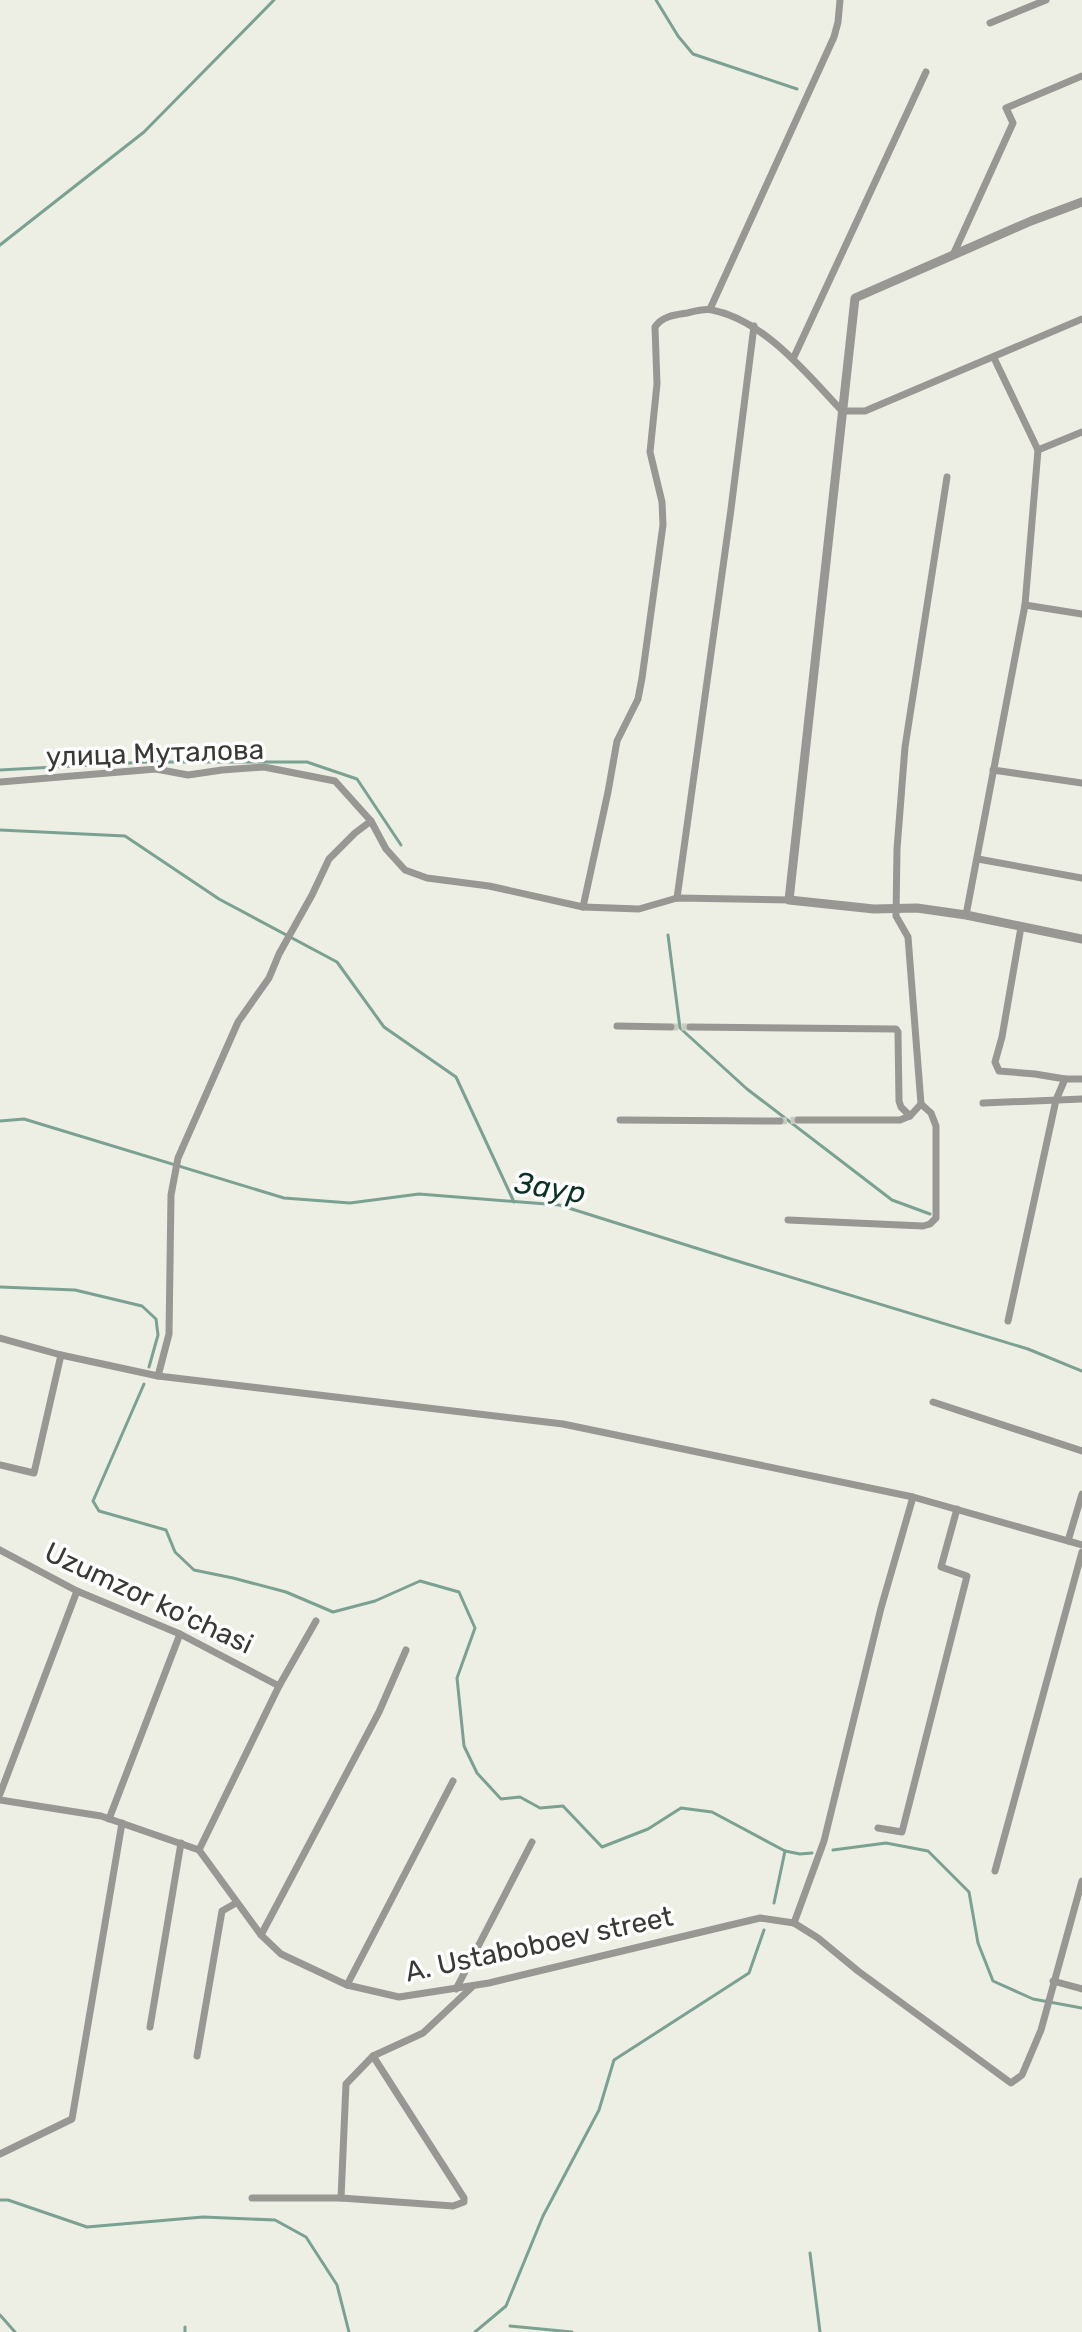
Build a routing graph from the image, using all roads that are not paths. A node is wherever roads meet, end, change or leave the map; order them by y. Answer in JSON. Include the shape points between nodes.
{"nodes":[{"id":1,"x":840,"y":0,"type":"edge"},
{"id":2,"x":1046,"y":0,"type":"edge"},
{"id":3,"x":990,"y":23,"type":"dead end"},
{"id":4,"x":926,"y":72,"type":"dead end"},
{"id":5,"x":1082,"y":76,"type":"edge"},
{"id":6,"x":1082,"y":202,"type":"edge"},
{"id":7,"x":953,"y":255,"type":"junction"},
{"id":8,"x":710,"y":309,"type":"junction"},
{"id":9,"x":1082,"y":319,"type":"edge"},
{"id":10,"x":754,"y":326,"type":"junction"},
{"id":11,"x":994,"y":358,"type":"junction"},
{"id":12,"x":793,"y":359,"type":"junction"},
{"id":13,"x":842,"y":411,"type":"junction"},
{"id":14,"x":1082,"y":432,"type":"edge"},
{"id":15,"x":1038,"y":450,"type":"junction"},
{"id":16,"x":947,"y":477,"type":"dead end"},
{"id":17,"x":1025,"y":605,"type":"junction"},
{"id":18,"x":1082,"y":614,"type":"edge"},
{"id":19,"x":993,"y":770,"type":"junction"},
{"id":20,"x":0,"y":782,"type":"edge"},
{"id":21,"x":1082,"y":783,"type":"edge"},
{"id":22,"x":371,"y":821,"type":"junction"},
{"id":23,"x":978,"y":859,"type":"junction"},
{"id":24,"x":1082,"y":878,"type":"edge"},
{"id":25,"x":677,"y":898,"type":"junction"},
{"id":26,"x":789,"y":900,"type":"junction"},
{"id":27,"x":583,"y":907,"type":"junction"},
{"id":28,"x":896,"y":908,"type":"junction"},
{"id":29,"x":966,"y":915,"type":"junction"},
{"id":30,"x":1021,"y":927,"type":"junction"},
{"id":31,"x":1082,"y":939,"type":"edge"},
{"id":32,"x":617,"y":1026,"type":"dead end"},
{"id":33,"x":671,"y":1027,"type":"tunnel mouth"},
{"id":34,"x":690,"y":1027,"type":"tunnel mouth"},
{"id":35,"x":1065,"y":1079,"type":"junction"},
{"id":36,"x":1082,"y":1079,"type":"edge"},
{"id":37,"x":1082,"y":1099,"type":"edge"},
{"id":38,"x":1056,"y":1100,"type":"junction"},
{"id":39,"x":983,"y":1103,"type":"dead end"},
{"id":40,"x":921,"y":1104,"type":"junction"},
{"id":41,"x":910,"y":1116,"type":"junction"},
{"id":42,"x":620,"y":1120,"type":"dead end"},
{"id":43,"x":798,"y":1120,"type":"tunnel mouth"},
{"id":44,"x":780,"y":1121,"type":"tunnel mouth"},
{"id":45,"x":788,"y":1220,"type":"dead end"},
{"id":46,"x":1008,"y":1321,"type":"dead end"},
{"id":47,"x":0,"y":1338,"type":"edge"},
{"id":48,"x":61,"y":1355,"type":"junction"},
{"id":49,"x":158,"y":1376,"type":"junction"},
{"id":50,"x":933,"y":1402,"type":"dead end"},
{"id":51,"x":1082,"y":1451,"type":"edge"},
{"id":52,"x":0,"y":1465,"type":"edge"},
{"id":53,"x":1082,"y":1494,"type":"edge"},
{"id":54,"x":913,"y":1497,"type":"junction"},
{"id":55,"x":957,"y":1509,"type":"junction"},
{"id":56,"x":1068,"y":1541,"type":"junction"},
{"id":57,"x":1082,"y":1545,"type":"edge"},
{"id":58,"x":0,"y":1550,"type":"edge"},
{"id":59,"x":1082,"y":1552,"type":"edge"},
{"id":60,"x":77,"y":1591,"type":"junction"},
{"id":61,"x":316,"y":1621,"type":"dead end"},
{"id":62,"x":180,"y":1634,"type":"junction"},
{"id":63,"x":406,"y":1650,"type":"dead end"},
{"id":64,"x":279,"y":1686,"type":"junction"},
{"id":65,"x":453,"y":1781,"type":"dead end"},
{"id":66,"x":0,"y":1794,"type":"edge"},
{"id":67,"x":0,"y":1800,"type":"edge"},
{"id":68,"x":109,"y":1819,"type":"junction"},
{"id":69,"x":122,"y":1823,"type":"junction"},
{"id":70,"x":878,"y":1828,"type":"dead end"},
{"id":71,"x":532,"y":1842,"type":"dead end"},
{"id":72,"x":181,"y":1843,"type":"junction"},
{"id":73,"x":199,"y":1850,"type":"junction"},
{"id":74,"x":995,"y":1871,"type":"dead end"},
{"id":75,"x":1082,"y":1881,"type":"edge"},
{"id":76,"x":236,"y":1903,"type":"junction"},
{"id":77,"x":1070,"y":1922,"type":"junction"},
{"id":78,"x":794,"y":1923,"type":"junction"},
{"id":79,"x":1082,"y":1925,"type":"edge"},
{"id":80,"x":261,"y":1935,"type":"junction"},
{"id":81,"x":1053,"y":1981,"type":"junction"},
{"id":82,"x":347,"y":1985,"type":"junction"},
{"id":83,"x":473,"y":1986,"type":"junction"},
{"id":84,"x":456,"y":1989,"type":"junction"},
{"id":85,"x":1082,"y":1989,"type":"edge"},
{"id":86,"x":150,"y":2027,"type":"dead end"},
{"id":87,"x":197,"y":2056,"type":"dead end"},
{"id":88,"x":373,"y":2056,"type":"junction"},
{"id":89,"x":0,"y":2154,"type":"edge"},
{"id":90,"x":252,"y":2198,"type":"dead end"},
{"id":91,"x":341,"y":2198,"type":"junction"}],
"edges":[{"from":1,"to":8,"type":"street","via":[[834,37]]},
{"from":2,"to":3,"type":"street"},
{"from":4,"to":12,"type":"street"},
{"from":5,"to":7,"type":"street","via":[[1006,108],[1013,123]]},
{"from":6,"to":7,"type":"street"},
{"from":7,"to":13,"type":"street","via":[[855,298]]},
{"from":8,"to":10,"type":"street"},
{"from":8,"to":27,"type":"street","via":[[664,318],[655,327],[657,384],[650,452],[662,502],[661,539],[638,699],[617,741]]},
{"from":9,"to":11,"type":"street"},
{"from":10,"to":12,"type":"street"},
{"from":10,"to":25,"type":"street"},
{"from":11,"to":13,"type":"street","via":[[865,411]]},
{"from":11,"to":15,"type":"street"},
{"from":12,"to":13,"type":"street"},
{"from":13,"to":26,"type":"street"},
{"from":14,"to":15,"type":"street"},
{"from":15,"to":17,"type":"street"},
{"from":16,"to":28,"type":"street","via":[[905,747]]},
{"from":17,"to":18,"type":"street"},
{"from":17,"to":19,"type":"street"},
{"from":19,"to":21,"type":"street"},
{"from":19,"to":23,"type":"street"},
{"from":20,"to":22,"type":"street","name":"улица Муталова","via":[[156,769],[188,775],[264,767],[335,781]]},
{"from":22,"to":27,"type":"street","name":"улица Муталова","via":[[405,870]]},
{"from":22,"to":49,"type":"street","via":[[329,859],[269,978],[238,1022],[178,1158],[171,1195],[169,1334]]},
{"from":23,"to":24,"type":"street"},
{"from":23,"to":29,"type":"street"},
{"from":25,"to":26,"type":"street","name":"улица Муталова"},
{"from":25,"to":27,"type":"street","name":"улица Муталова","via":[[639,909]]},
{"from":26,"to":28,"type":"street"},
{"from":28,"to":29,"type":"street"},
{"from":28,"to":40,"type":"street","via":[[908,937]]},
{"from":29,"to":30,"type":"street"},
{"from":30,"to":31,"type":"street"},
{"from":30,"to":35,"type":"street","via":[[995,1062],[999,1071]]},
{"from":32,"to":33,"type":"street"},
{"from":34,"to":41,"type":"street","via":[[896,1029],[899,1101]]},
{"from":35,"to":36,"type":"street"},
{"from":35,"to":38,"type":"street"},
{"from":37,"to":38,"type":"street"},
{"from":38,"to":39,"type":"street"},
{"from":38,"to":46,"type":"street"},
{"from":40,"to":41,"type":"street"},
{"from":40,"to":45,"type":"street","via":[[936,1126],[936,1218],[930,1224]]},
{"from":41,"to":43,"type":"street"},
{"from":42,"to":44,"type":"street"},
{"from":47,"to":48,"type":"street"},
{"from":48,"to":49,"type":"street"},
{"from":48,"to":52,"type":"street","via":[[34,1473]]},
{"from":49,"to":54,"type":"street","via":[[563,1424]]},
{"from":50,"to":51,"type":"street"},
{"from":53,"to":56,"type":"street"},
{"from":54,"to":55,"type":"street"},
{"from":54,"to":78,"type":"street","via":[[824,1841]]},
{"from":55,"to":56,"type":"street"},
{"from":55,"to":70,"type":"street","via":[[941,1567],[967,1576],[902,1832]]},
{"from":56,"to":57,"type":"street"},
{"from":58,"to":60,"type":"street","name":"Uzumzor ko'chasi"},
{"from":59,"to":74,"type":"street"},
{"from":60,"to":62,"type":"street","name":"Uzumzor ko'chasi"},
{"from":60,"to":66,"type":"street"},
{"from":61,"to":64,"type":"street"},
{"from":62,"to":64,"type":"street","name":"Uzumzor ko'chasi"},
{"from":62,"to":68,"type":"street"},
{"from":63,"to":80,"type":"street","via":[[379,1712]]},
{"from":64,"to":73,"type":"street"},
{"from":65,"to":82,"type":"street"},
{"from":67,"to":68,"type":"street"},
{"from":68,"to":69,"type":"street"},
{"from":69,"to":72,"type":"street"},
{"from":69,"to":89,"type":"street","via":[[72,2119]]},
{"from":71,"to":84,"type":"street"},
{"from":72,"to":73,"type":"street"},
{"from":72,"to":86,"type":"street"},
{"from":73,"to":76,"type":"street","name":"A. Ustaboboev street"},
{"from":75,"to":77,"type":"street"},
{"from":76,"to":80,"type":"street","name":"A. Ustaboboev street"},
{"from":76,"to":87,"type":"street","via":[[222,1911]]},
{"from":77,"to":79,"type":"street"},
{"from":77,"to":81,"type":"street"},
{"from":78,"to":81,"type":"street","name":"A. Ustaboboev street","via":[[1011,2083],[1022,2075],[1041,2030]]},
{"from":78,"to":83,"type":"street","name":"A. Ustaboboev street","via":[[760,1918]]},
{"from":80,"to":82,"type":"street","name":"A. Ustaboboev street","via":[[281,1954]]},
{"from":81,"to":85,"type":"street"},
{"from":82,"to":84,"type":"street","name":"A. Ustaboboev street","via":[[399,1997]]},
{"from":83,"to":84,"type":"street","name":"A. Ustaboboev street"},
{"from":83,"to":88,"type":"street","via":[[423,2033]]},
{"from":88,"to":91,"type":"street","via":[[346,2084]]},
{"from":88,"to":91,"type":"street","via":[[464,2202],[447,2206]]},
{"from":90,"to":91,"type":"street"}]}
